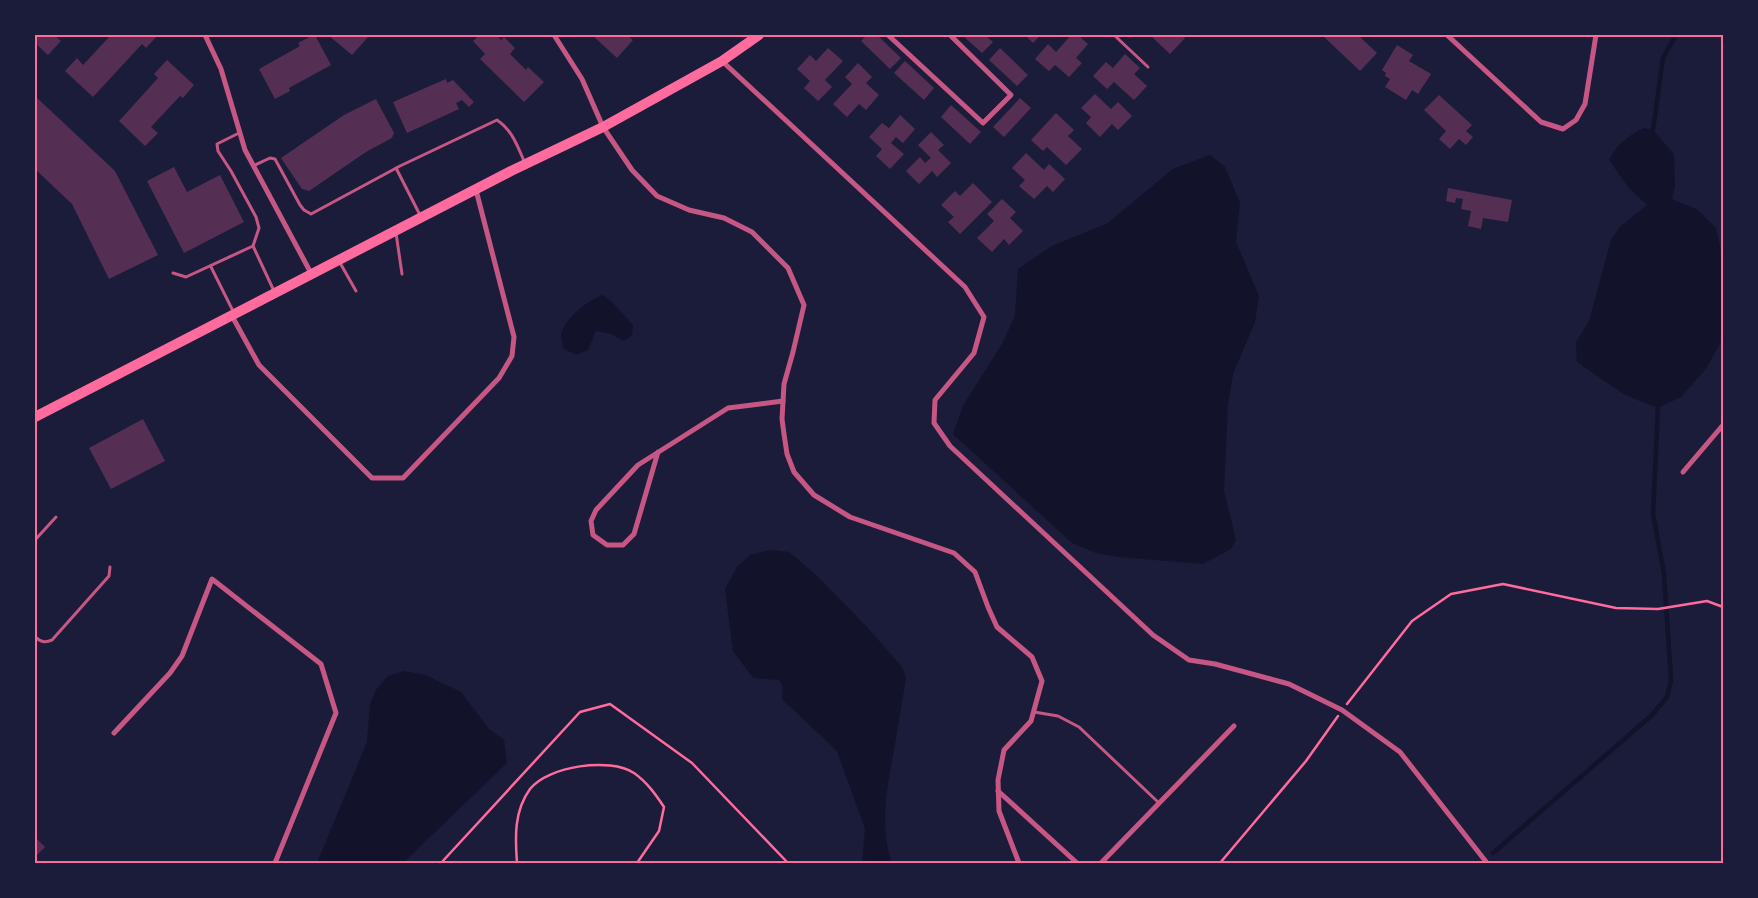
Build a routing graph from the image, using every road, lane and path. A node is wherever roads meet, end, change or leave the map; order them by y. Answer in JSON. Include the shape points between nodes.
{"nodes":[{"id":1,"x":205,"y":35,"type":"edge"},
{"id":2,"x":554,"y":35,"type":"edge"},
{"id":3,"x":758,"y":35,"type":"edge"},
{"id":4,"x":888,"y":35,"type":"edge"},
{"id":5,"x":950,"y":35,"type":"edge"},
{"id":6,"x":1114,"y":35,"type":"edge"},
{"id":7,"x":1447,"y":35,"type":"edge"},
{"id":8,"x":1596,"y":35,"type":"edge"},
{"id":9,"x":722,"y":61,"type":"junction"},
{"id":10,"x":1148,"y":67,"type":"dead end"},
{"id":11,"x":603,"y":127,"type":"junction"},
{"id":12,"x":239,"y":133,"type":"junction"},
{"id":13,"x":526,"y":164,"type":"junction"},
{"id":14,"x":253,"y":166,"type":"junction"},
{"id":15,"x":396,"y":168,"type":"junction"},
{"id":16,"x":476,"y":190,"type":"junction"},
{"id":17,"x":421,"y":218,"type":"junction"},
{"id":18,"x":395,"y":232,"type":"junction"},
{"id":19,"x":253,"y":246,"type":"junction"},
{"id":20,"x":339,"y":261,"type":"junction"},
{"id":21,"x":210,"y":267,"type":"junction"},
{"id":22,"x":173,"y":273,"type":"dead end"},
{"id":23,"x":312,"y":274,"type":"junction"},
{"id":24,"x":402,"y":274,"type":"dead end"},
{"id":25,"x":356,"y":290,"type":"dead end"},
{"id":26,"x":275,"y":293,"type":"junction"},
{"id":27,"x":233,"y":315,"type":"junction"},
{"id":28,"x":783,"y":401,"type":"junction"},
{"id":29,"x":35,"y":417,"type":"edge"},
{"id":30,"x":1723,"y":425,"type":"edge"},
{"id":31,"x":658,"y":452,"type":"junction"},
{"id":32,"x":1683,"y":472,"type":"dead end"},
{"id":33,"x":56,"y":516,"type":"dead end"},
{"id":34,"x":35,"y":540,"type":"edge"},
{"id":35,"x":110,"y":567,"type":"dead end"},
{"id":36,"x":1723,"y":607,"type":"edge"},
{"id":37,"x":35,"y":637,"type":"edge"},
{"id":38,"x":1342,"y":710,"type":"junction"},
{"id":39,"x":1034,"y":712,"type":"junction"},
{"id":40,"x":1234,"y":726,"type":"dead end"},
{"id":41,"x":114,"y":733,"type":"dead end"},
{"id":42,"x":998,"y":791,"type":"junction"},
{"id":43,"x":1158,"y":803,"type":"junction"},
{"id":44,"x":275,"y":863,"type":"edge"},
{"id":45,"x":441,"y":863,"type":"edge"},
{"id":46,"x":518,"y":863,"type":"edge"},
{"id":47,"x":637,"y":863,"type":"edge"},
{"id":48,"x":788,"y":863,"type":"edge"},
{"id":49,"x":1019,"y":863,"type":"edge"},
{"id":50,"x":1076,"y":863,"type":"edge"},
{"id":51,"x":1101,"y":863,"type":"edge"},
{"id":52,"x":1220,"y":863,"type":"edge"},
{"id":53,"x":1487,"y":863,"type":"edge"}],
"edges":[{"from":1,"to":12,"type":"street","via":[[221,69]]},
{"from":2,"to":11,"type":"street","via":[[582,79]]},
{"from":3,"to":9,"type":"main road"},
{"from":4,"to":5,"type":"street","via":[[983,123],[1011,95]]},
{"from":6,"to":10,"type":"lane"},
{"from":7,"to":8,"type":"street","via":[[1541,122],[1563,128],[1576,120],[1585,104]]},
{"from":9,"to":11,"type":"main road"},
{"from":9,"to":38,"type":"street","via":[[966,287],[984,317],[974,353],[935,400],[934,423],[950,446],[1153,635],[1188,660],[1289,684]]},
{"from":11,"to":13,"type":"main road"},
{"from":11,"to":28,"type":"street","via":[[632,170],[657,196],[689,210],[724,218],[752,232],[788,268],[804,305],[784,384]]},
{"from":12,"to":14,"type":"street"},
{"from":12,"to":19,"type":"lane","via":[[217,144],[256,216],[259,228]]},
{"from":13,"to":15,"type":"lane","via":[[511,133],[497,120]]},
{"from":13,"to":16,"type":"main road"},
{"from":14,"to":15,"type":"lane","via":[[275,159],[300,205],[311,214]]},
{"from":14,"to":23,"type":"street"},
{"from":15,"to":17,"type":"lane"},
{"from":16,"to":17,"type":"main road"},
{"from":16,"to":27,"type":"street","via":[[514,337],[512,356],[499,378],[403,478],[372,478],[259,366]]},
{"from":17,"to":18,"type":"main road"},
{"from":18,"to":20,"type":"main road"},
{"from":18,"to":24,"type":"lane"},
{"from":19,"to":21,"type":"lane"},
{"from":19,"to":26,"type":"lane"},
{"from":20,"to":23,"type":"main road"},
{"from":20,"to":25,"type":"lane"},
{"from":21,"to":22,"type":"lane","via":[[186,277]]},
{"from":21,"to":27,"type":"lane"},
{"from":23,"to":26,"type":"main road"},
{"from":26,"to":27,"type":"main road"},
{"from":27,"to":29,"type":"main road"},
{"from":28,"to":31,"type":"street","via":[[728,408]]},
{"from":28,"to":39,"type":"street","via":[[787,454],[794,472],[814,495],[850,517],[954,553],[975,572],[997,627],[1032,657],[1042,681]]},
{"from":30,"to":32,"type":"street"},
{"from":31,"to":31,"type":"street","via":[[634,534],[623,545],[607,545],[593,535],[591,521],[596,510],[638,465]]},
{"from":33,"to":34,"type":"lane"},
{"from":35,"to":37,"type":"lane","via":[[109,576],[52,640],[40,641]]},
{"from":36,"to":38,"type":"path","via":[[1706,601],[1658,609],[1616,608],[1503,584],[1451,594],[1412,621]]},
{"from":38,"to":52,"type":"path","via":[[1306,761]]},
{"from":38,"to":53,"type":"street","via":[[1400,752]]},
{"from":39,"to":42,"type":"street","via":[[1031,721],[1004,750]]},
{"from":39,"to":43,"type":"lane","via":[[1058,716],[1079,728]]},
{"from":40,"to":43,"type":"street"},
{"from":41,"to":44,"type":"street","via":[[182,656],[212,579],[321,664],[336,713]]},
{"from":42,"to":49,"type":"street","via":[[999,811]]},
{"from":42,"to":50,"type":"street"},
{"from":43,"to":51,"type":"street"},
{"from":45,"to":48,"type":"path","via":[[580,712],[610,704],[692,764]]},
{"from":46,"to":47,"type":"path","via":[[516,818],[530,790],[542,778],[558,770],[580,766],[611,766],[633,772],[654,791],[664,808],[659,831]]}]}
